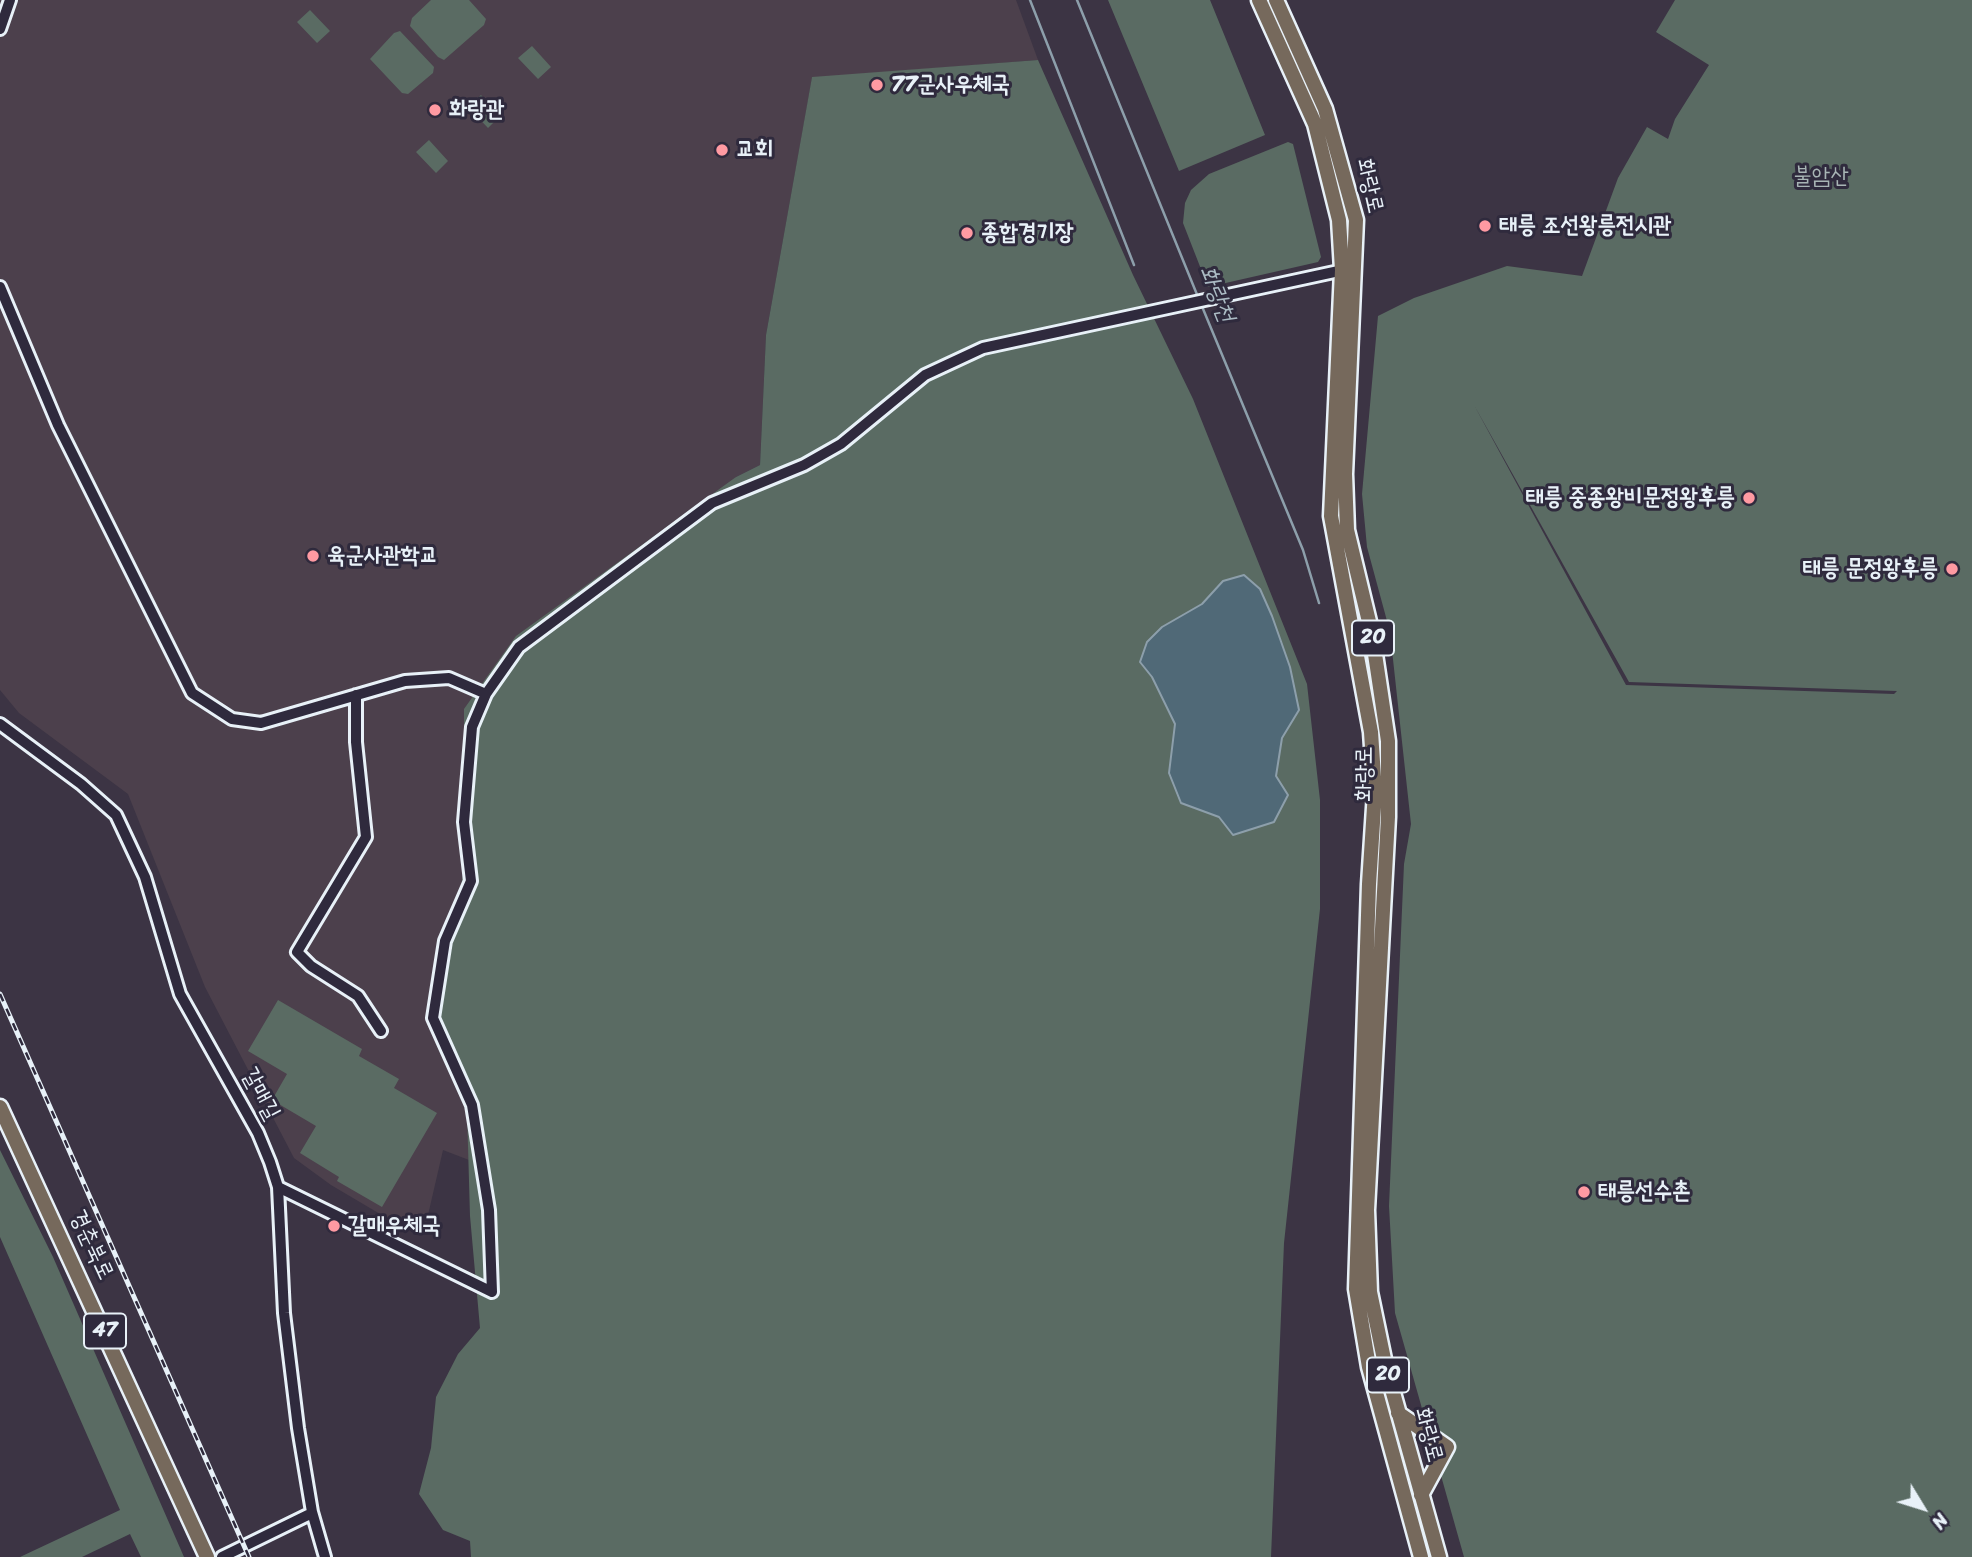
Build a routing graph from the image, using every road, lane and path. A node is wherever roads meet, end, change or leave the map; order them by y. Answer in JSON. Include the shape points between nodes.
{"nodes":[{"id":1,"x":10,"y":0,"type":"edge"},
{"id":2,"x":1259,"y":0,"type":"edge"},
{"id":3,"x":1276,"y":0,"type":"edge"},
{"id":4,"x":0,"y":29,"type":"edge"},
{"id":5,"x":1348,"y":269,"type":"junction"},
{"id":6,"x":0,"y":287,"type":"edge"},
{"id":7,"x":486,"y":694,"type":"junction"},
{"id":8,"x":356,"y":695,"type":"junction"},
{"id":9,"x":0,"y":723,"type":"edge"},
{"id":10,"x":381,"y":1031,"type":"dead end"},
{"id":11,"x":0,"y":1107,"type":"edge"},
{"id":12,"x":278,"y":1187,"type":"junction"},
{"id":13,"x":1369,"y":1367,"type":"junction"},
{"id":14,"x":1398,"y":1415,"type":"junction"},
{"id":15,"x":1421,"y":1495,"type":"junction"},
{"id":16,"x":1406,"y":1504,"type":"junction"},
{"id":17,"x":312,"y":1513,"type":"dead end"},
{"id":18,"x":1435,"y":1542,"type":"junction"},
{"id":19,"x":207,"y":1557,"type":"edge"},
{"id":20,"x":222,"y":1557,"type":"edge"},
{"id":21,"x":324,"y":1557,"type":"edge"},
{"id":22,"x":1421,"y":1557,"type":"edge"},
{"id":23,"x":1440,"y":1557,"type":"edge"}],
"edges":[{"from":1,"to":4,"type":"street"},
{"from":2,"to":5,"type":"main road","name":"화랑로","number":"20","via":[[1315,124]]},
{"from":3,"to":5,"type":"main road","name":"화랑로","number":"20","via":[[1325,109],[1336,145],[1356,220]]},
{"from":5,"to":7,"type":"street","via":[[984,348],[925,375],[804,466],[712,503],[519,647]]},
{"from":5,"to":13,"type":"main road","name":"화랑로","number":"20","via":[[1331,516],[1369,720],[1375,792],[1356,1229],[1356,1289]]},
{"from":5,"to":14,"type":"main road","name":"화랑로","number":"20","via":[[1347,530],[1372,634],[1388,741],[1367,1210],[1369,1265]]},
{"from":6,"to":8,"type":"street","via":[[58,425],[192,693],[232,719],[261,723]]},
{"from":7,"to":8,"type":"street","via":[[449,678],[405,681]]},
{"from":7,"to":12,"type":"street","via":[[472,727],[464,822],[471,881],[445,941],[433,1018],[472,1105],[488,1210],[492,1292]]},
{"from":8,"to":10,"type":"street","via":[[366,837],[298,952],[311,966],[358,996]]},
{"from":9,"to":12,"type":"street","name":"갈매길","via":[[116,815],[145,877],[180,994],[258,1133]]},
{"from":11,"to":19,"type":"main road","name":"경춘북로","number":"47"},
{"from":12,"to":21,"type":"street","name":"갈매길","via":[[284,1313],[298,1428]]},
{"from":13,"to":14,"type":"main road","via":[[1388,1422],[1394,1424]]},
{"from":13,"to":16,"type":"main road","name":"화랑로","number":"20"},
{"from":14,"to":15,"type":"main road","name":"화랑로","number":"20"},
{"from":14,"to":15,"type":"main road","via":[[1447,1447]]},
{"from":15,"to":18,"type":"main road","name":"화랑로","number":"20"},
{"from":16,"to":18,"type":"main road","via":[[1412,1499],[1421,1531]]},
{"from":16,"to":22,"type":"main road","name":"화랑로","number":"20"},
{"from":17,"to":20,"type":"street"},
{"from":18,"to":23,"type":"main road","name":"화랑로","number":"20"}]}
